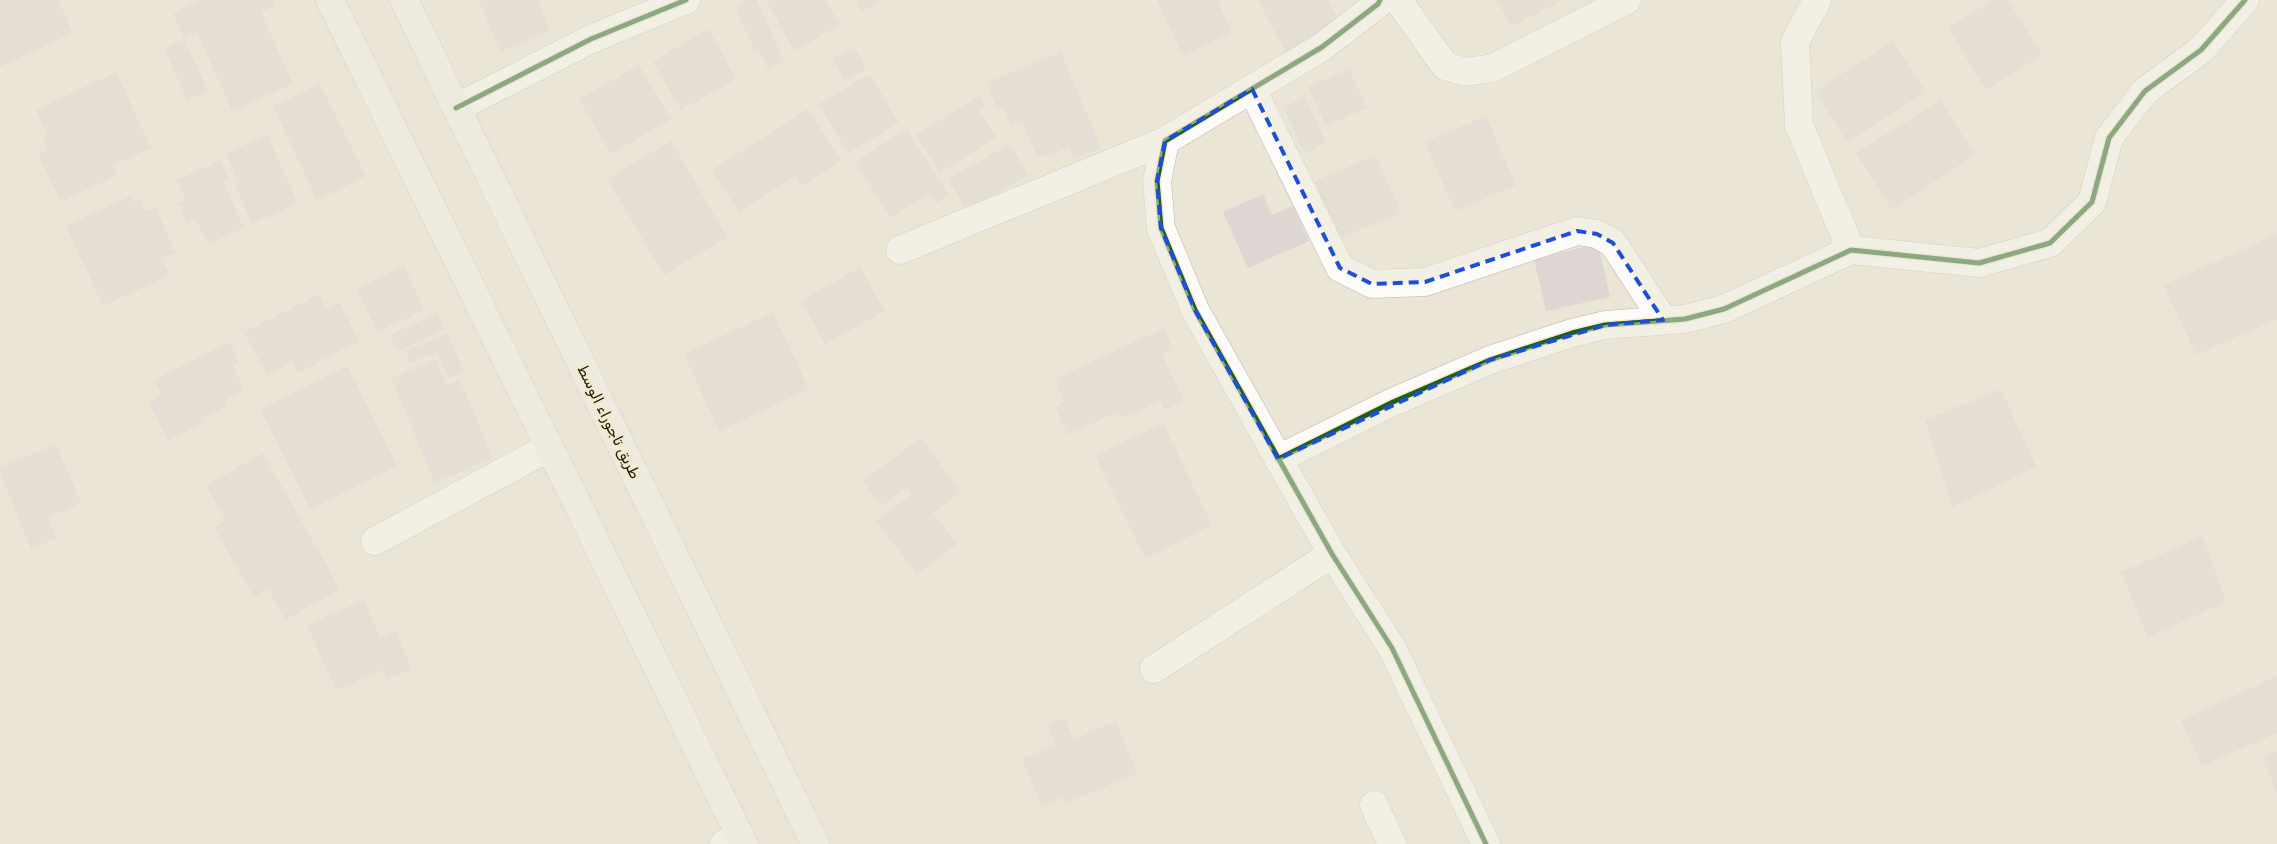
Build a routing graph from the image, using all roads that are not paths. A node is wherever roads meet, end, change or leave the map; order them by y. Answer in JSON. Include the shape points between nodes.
{"nodes":[{"id":1,"x":330,"y":0,"type":"edge"},
{"id":2,"x":404,"y":0,"type":"edge"},
{"id":3,"x":686,"y":0,"type":"edge"},
{"id":4,"x":1380,"y":0,"type":"edge"},
{"id":5,"x":1398,"y":0,"type":"edge"},
{"id":6,"x":1627,"y":0,"type":"edge"},
{"id":7,"x":1817,"y":0,"type":"edge"},
{"id":8,"x":2245,"y":0,"type":"edge"},
{"id":9,"x":1252,"y":89,"type":"junction"},
{"id":10,"x":456,"y":108,"type":"junction"},
{"id":11,"x":1166,"y":140,"type":"junction"},
{"id":12,"x":900,"y":250,"type":"dead end"},
{"id":13,"x":1851,"y":250,"type":"junction"},
{"id":14,"x":1663,"y":320,"type":"junction"},
{"id":15,"x":548,"y":448,"type":"junction"},
{"id":16,"x":1278,"y":459,"type":"junction"},
{"id":17,"x":376,"y":541,"type":"dead end"},
{"id":18,"x":1332,"y":554,"type":"junction"},
{"id":19,"x":1154,"y":669,"type":"dead end"},
{"id":20,"x":1374,"y":806,"type":"dead end"},
{"id":21,"x":736,"y":842,"type":"edge"},
{"id":22,"x":815,"y":844,"type":"edge"},
{"id":23,"x":1392,"y":844,"type":"edge"},
{"id":24,"x":1486,"y":844,"type":"edge"}],
"edges":[{"from":1,"to":15,"type":"main road"},
{"from":2,"to":10,"type":"main road","name":"طريق تاجوراء الوسط"},
{"from":3,"to":10,"type":"street","via":[[591,39]]},
{"from":4,"to":9,"type":"street","via":[[1322,47]]},
{"from":5,"to":6,"type":"street","via":[[1445,66],[1465,72],[1493,68]]},
{"from":7,"to":13,"type":"street","via":[[1795,42],[1799,125]]},
{"from":8,"to":13,"type":"street","via":[[2202,50],[2145,90],[2109,138],[2092,202],[2050,243],[1980,262]]},
{"from":9,"to":11,"type":"street"},
{"from":9,"to":14,"type":"street","via":[[1340,268],[1372,284],[1425,282],[1577,231],[1597,234],[1613,243]]},
{"from":10,"to":22,"type":"main road","name":"طريق تاجوراء الوسط"},
{"from":11,"to":12,"type":"street"},
{"from":11,"to":16,"type":"street","via":[[1157,181],[1161,228],[1195,310]]},
{"from":13,"to":14,"type":"street","via":[[1724,309],[1685,320]]},
{"from":14,"to":16,"type":"street","via":[[1597,327],[1490,360],[1393,402]]},
{"from":15,"to":17,"type":"street"},
{"from":15,"to":21,"type":"main road"},
{"from":16,"to":18,"type":"street"},
{"from":18,"to":19,"type":"street"},
{"from":18,"to":24,"type":"street","via":[[1392,648]]},
{"from":20,"to":23,"type":"street"}]}
